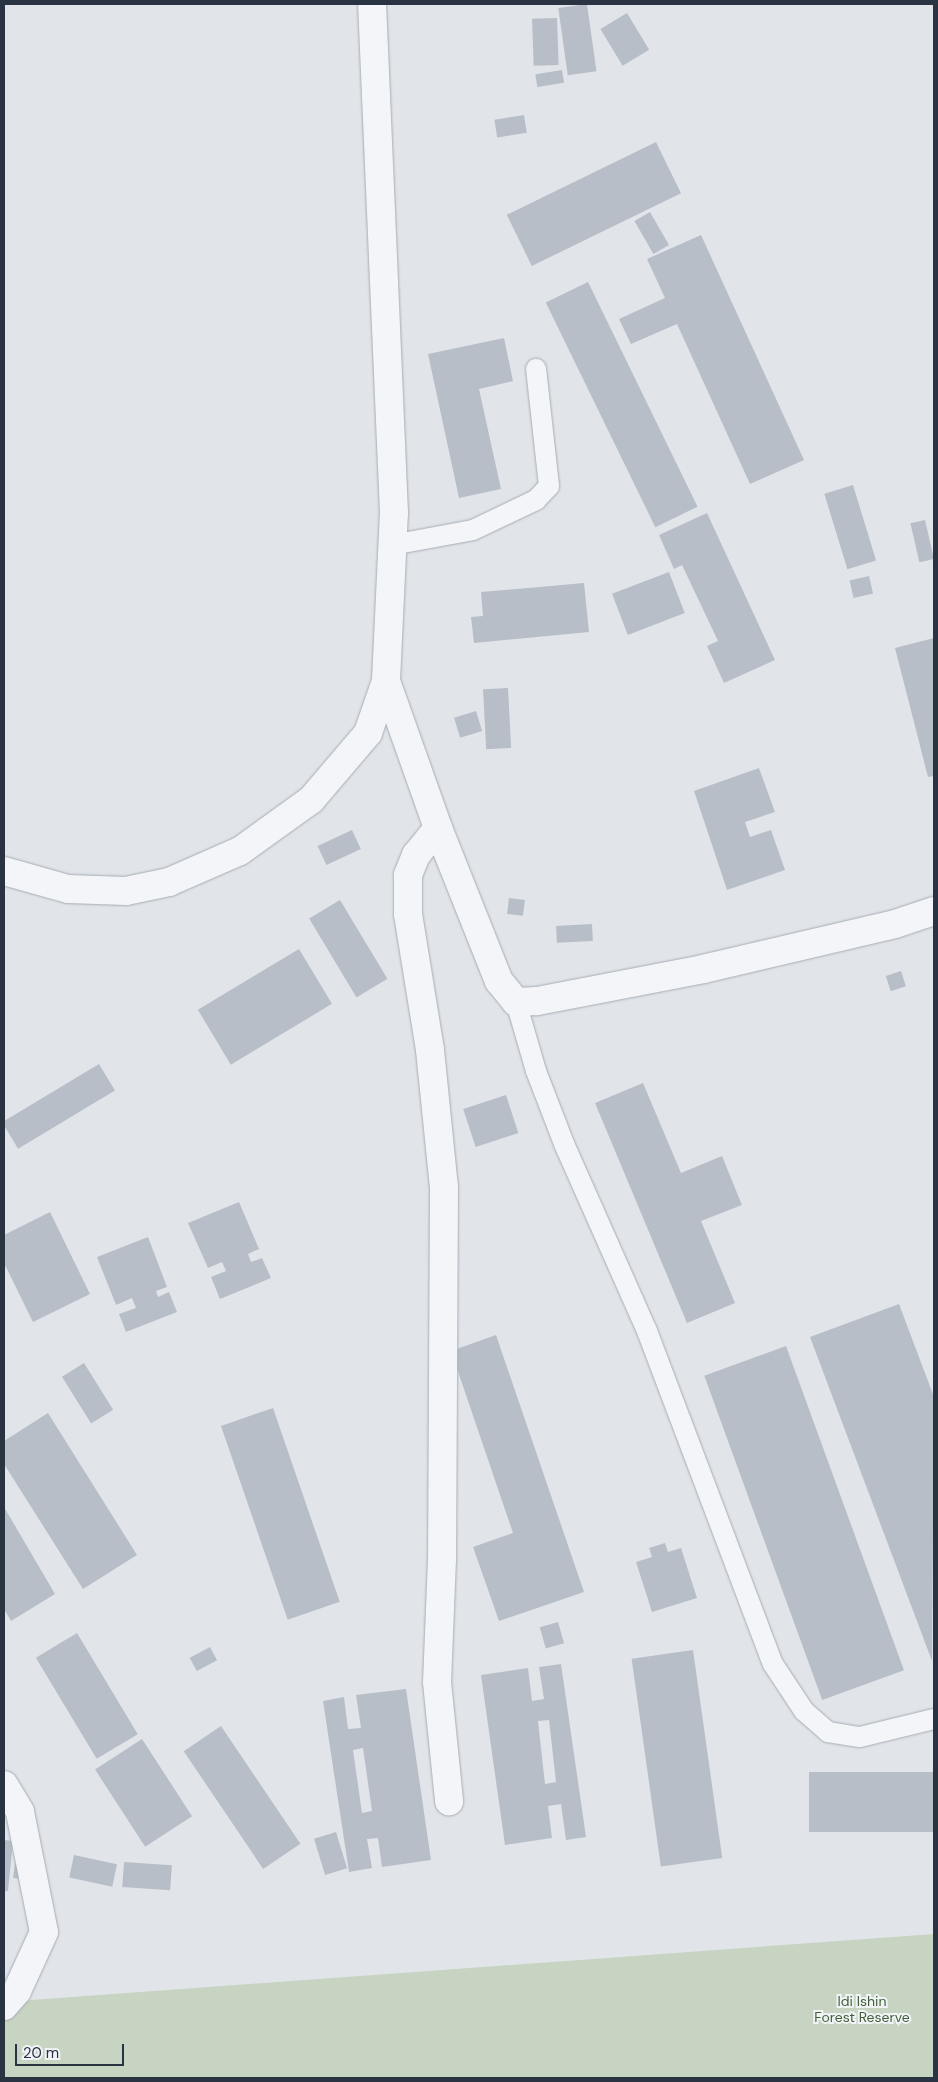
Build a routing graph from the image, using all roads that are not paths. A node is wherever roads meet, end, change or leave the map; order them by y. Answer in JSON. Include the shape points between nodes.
{"nodes":[{"id":1,"x":372,"y":4,"type":"edge"},
{"id":2,"x":536,"y":369,"type":"dead end"},
{"id":3,"x":392,"y":545,"type":"junction"},
{"id":4,"x":386,"y":681,"type":"junction"},
{"id":5,"x":438,"y":828,"type":"junction"},
{"id":6,"x":4,"y":871,"type":"edge"},
{"id":7,"x":934,"y":911,"type":"edge"},
{"id":8,"x":516,"y":1002,"type":"junction"},
{"id":9,"x":934,"y":1719,"type":"edge"},
{"id":10,"x":4,"y":1785,"type":"edge"},
{"id":11,"x":449,"y":1801,"type":"dead end"},
{"id":12,"x":4,"y":2006,"type":"edge"}],
"edges":[{"from":1,"to":3,"type":"street","via":[[394,513]]},
{"from":2,"to":3,"type":"lane","via":[[549,486],[536,500],[474,530]]},
{"from":3,"to":4,"type":"street"},
{"from":4,"to":5,"type":"street"},
{"from":4,"to":6,"type":"street","via":[[368,733],[317,792],[240,851],[169,882],[126,891],[68,889]]},
{"from":5,"to":8,"type":"street","via":[[498,981]]},
{"from":5,"to":11,"type":"street","via":[[416,855],[408,875],[408,914],[430,1050],[444,1187],[442,1559],[437,1682]]},
{"from":7,"to":8,"type":"street","via":[[895,924],[702,969],[537,1001]]},
{"from":8,"to":9,"type":"lane","via":[[536,1071],[565,1146],[647,1331],[773,1664],[804,1711],[828,1732],[860,1737]]},
{"from":10,"to":12,"type":"street","via":[[20,1812],[44,1932],[17,1991]]}]}
